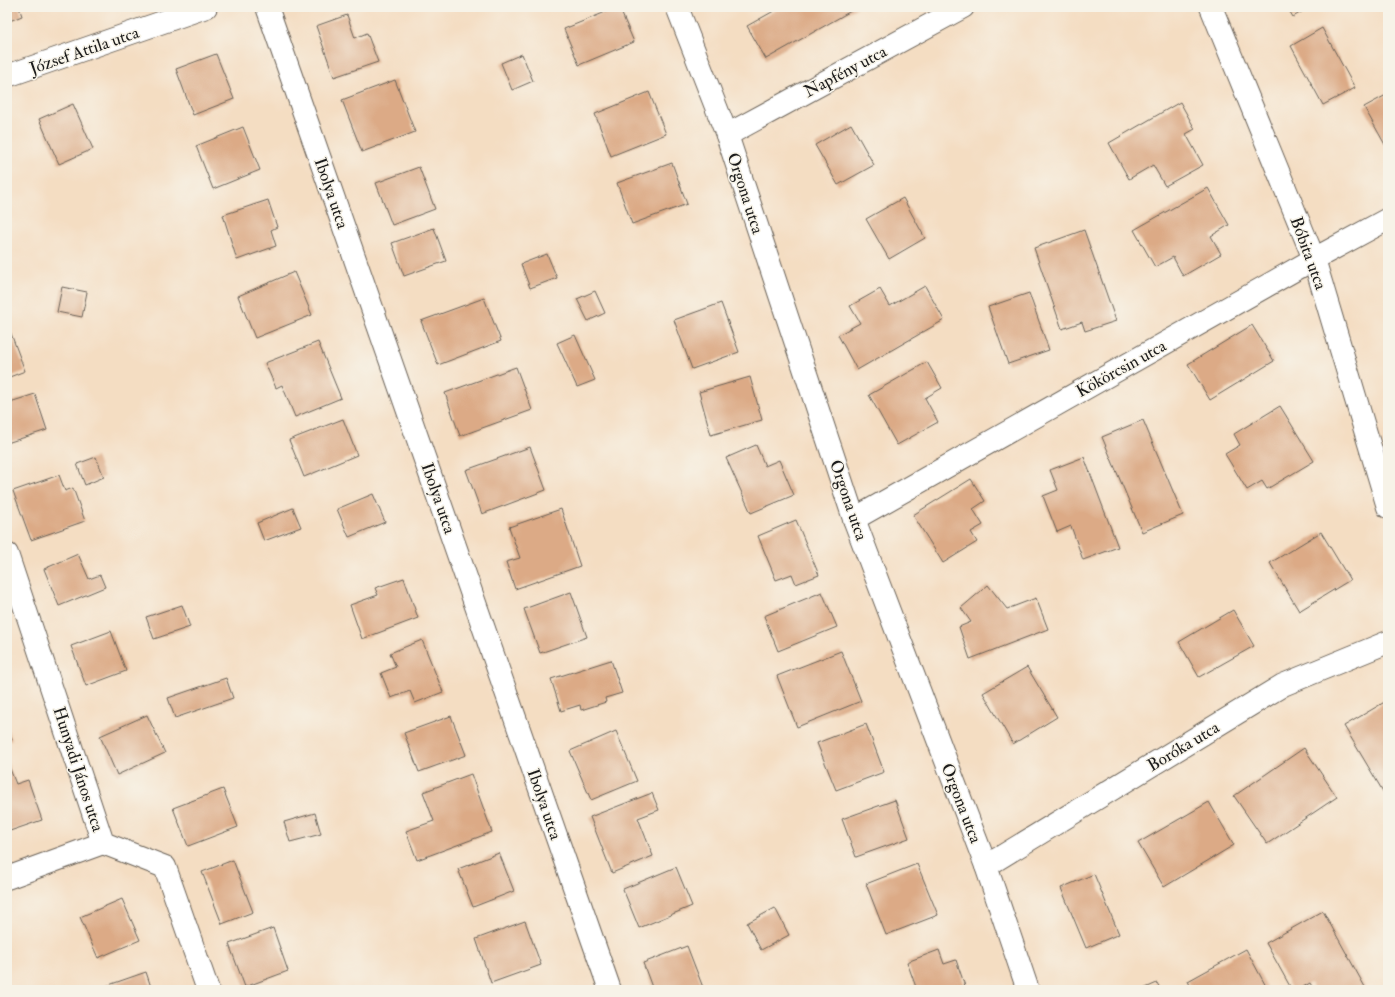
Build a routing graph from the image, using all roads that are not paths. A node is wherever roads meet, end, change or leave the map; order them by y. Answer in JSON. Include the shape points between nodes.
{"nodes":[{"id":1,"x":206,"y":7,"type":"edge"},
{"id":2,"x":267,"y":7,"type":"edge"},
{"id":3,"x":678,"y":7,"type":"edge"},
{"id":4,"x":963,"y":7,"type":"edge"},
{"id":5,"x":1211,"y":7,"type":"edge"},
{"id":6,"x":7,"y":76,"type":"edge"},
{"id":7,"x":727,"y":135,"type":"junction"},
{"id":8,"x":1388,"y":219,"type":"edge"},
{"id":9,"x":1314,"y":259,"type":"junction"},
{"id":10,"x":1388,"y":507,"type":"edge"},
{"id":11,"x":854,"y":519,"type":"junction"},
{"id":12,"x":7,"y":554,"type":"edge"},
{"id":13,"x":1388,"y":642,"type":"edge"},
{"id":14,"x":103,"y":843,"type":"junction"},
{"id":15,"x":986,"y":866,"type":"junction"},
{"id":16,"x":7,"y":878,"type":"edge"},
{"id":17,"x":208,"y":990,"type":"edge"},
{"id":18,"x":610,"y":990,"type":"edge"},
{"id":19,"x":1028,"y":990,"type":"edge"}],
"edges":[{"from":1,"to":6,"type":"street","name":"József Attila utca"},
{"from":2,"to":18,"type":"street","name":"Ibolya utca"},
{"from":3,"to":7,"type":"street","name":"Orgona utca"},
{"from":4,"to":7,"type":"street","name":"Napfény utca"},
{"from":5,"to":9,"type":"street","name":"Bóbita utca"},
{"from":7,"to":11,"type":"street","name":"Orgona utca"},
{"from":8,"to":9,"type":"street","name":"Kökörcsin utca"},
{"from":9,"to":10,"type":"street","name":"Bóbita utca"},
{"from":9,"to":11,"type":"street","name":"Kökörcsin utca"},
{"from":11,"to":15,"type":"street","name":"Orgona utca"},
{"from":12,"to":14,"type":"street","name":"Hunyadi János utca"},
{"from":13,"to":15,"type":"street","name":"Boróka utca","via":[[1283,686]]},
{"from":14,"to":16,"type":"street"},
{"from":14,"to":17,"type":"street","name":"Hunyadi János utca","via":[[165,867]]},
{"from":15,"to":19,"type":"street","name":"Orgona utca"}]}
